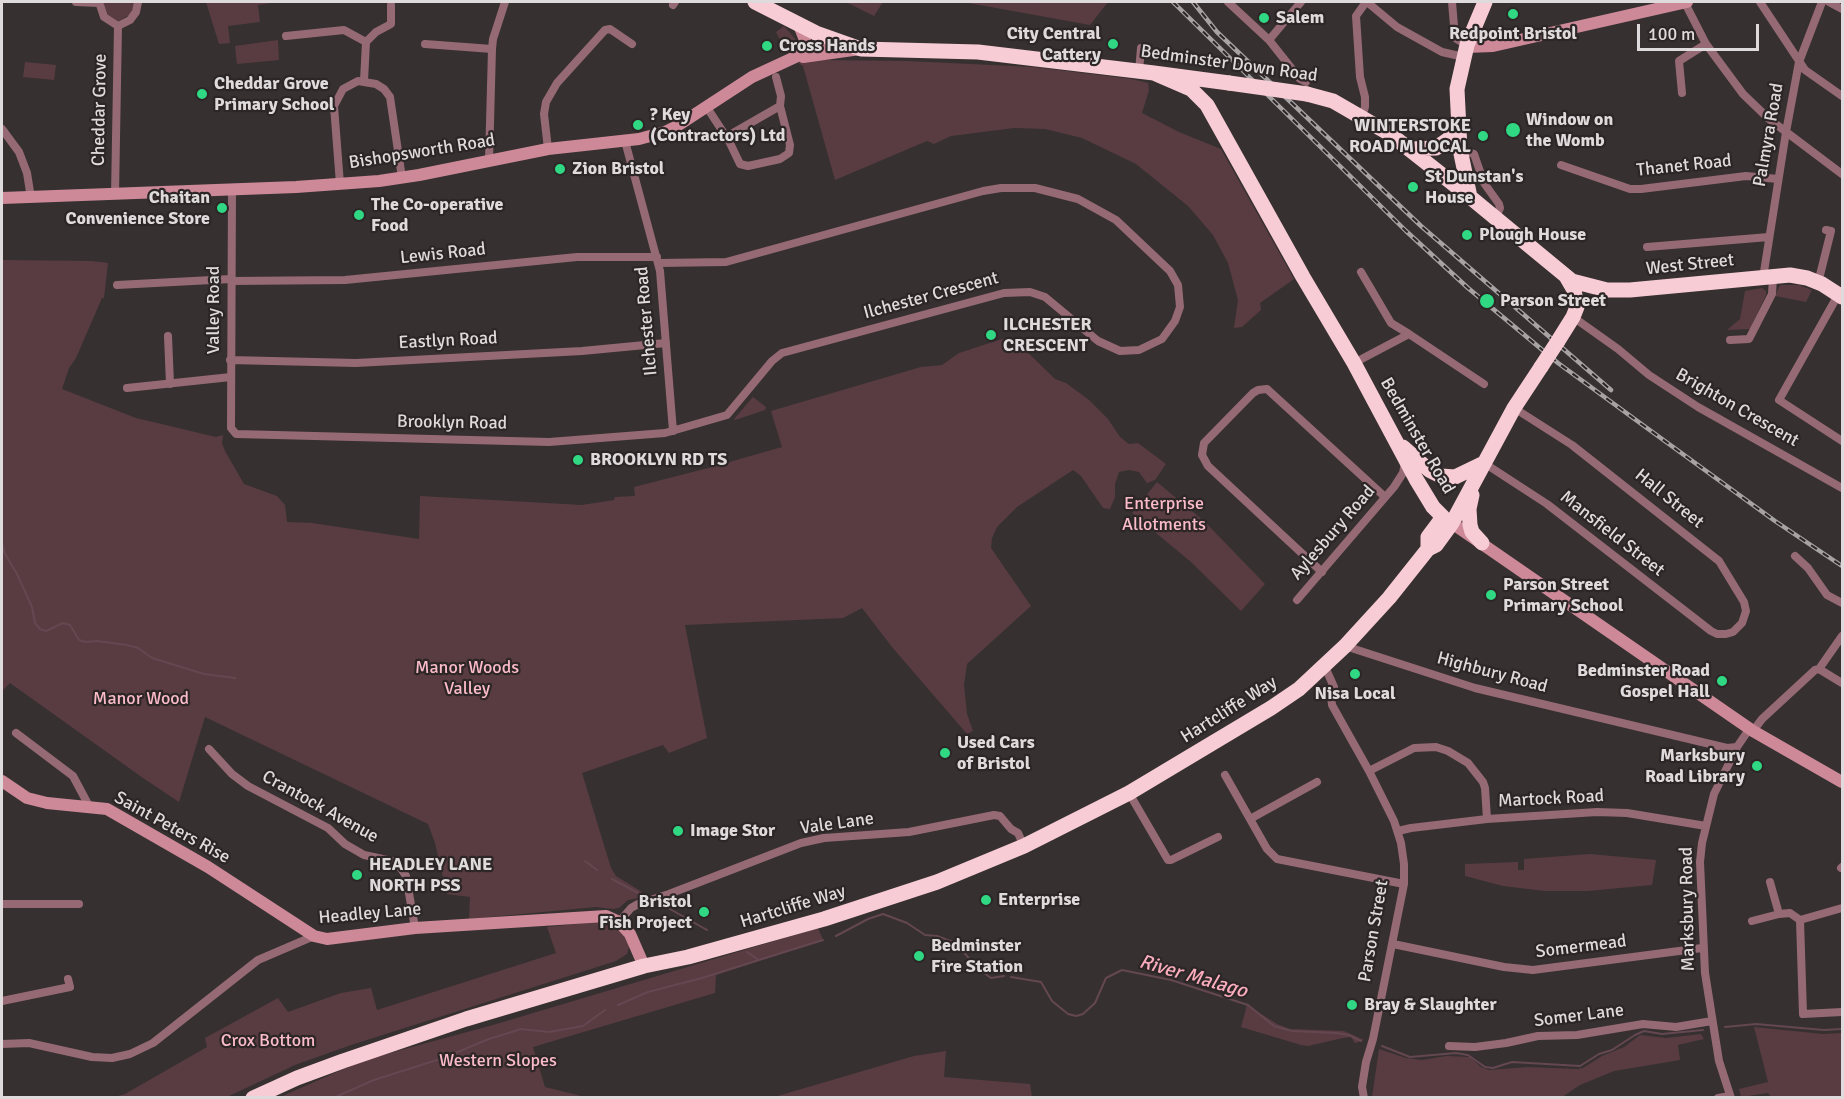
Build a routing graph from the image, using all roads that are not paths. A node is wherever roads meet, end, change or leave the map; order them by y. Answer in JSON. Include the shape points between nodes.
{"nodes":[{"id":1,"x":76,"y":2,"type":"edge"},
{"id":2,"x":99,"y":2,"type":"edge"},
{"id":3,"x":138,"y":2,"type":"edge"},
{"id":4,"x":505,"y":2,"type":"edge"},
{"id":5,"x":755,"y":2,"type":"edge"},
{"id":6,"x":1228,"y":2,"type":"edge"},
{"id":7,"x":1301,"y":2,"type":"edge"},
{"id":8,"x":1367,"y":2,"type":"edge"},
{"id":9,"x":1452,"y":2,"type":"edge"},
{"id":10,"x":1485,"y":2,"type":"edge"},
{"id":11,"x":1686,"y":2,"type":"edge"},
{"id":12,"x":1760,"y":2,"type":"edge"},
{"id":13,"x":1822,"y":2,"type":"edge"},
{"id":14,"x":1829,"y":2,"type":"edge"},
{"id":15,"x":391,"y":5,"type":"dead end"},
{"id":16,"x":1643,"y":7,"type":"edge"},
{"id":17,"x":1842,"y":9,"type":"edge"},
{"id":18,"x":799,"y":25,"type":"junction"},
{"id":19,"x":118,"y":26,"type":"junction"},
{"id":20,"x":286,"y":36,"type":"dead end"},
{"id":21,"x":832,"y":40,"type":"junction"},
{"id":22,"x":1269,"y":40,"type":"junction"},
{"id":23,"x":366,"y":42,"type":"junction"},
{"id":24,"x":425,"y":44,"type":"dead end"},
{"id":25,"x":632,"y":44,"type":"dead end"},
{"id":26,"x":1706,"y":44,"type":"junction"},
{"id":27,"x":1141,"y":48,"type":"dead end"},
{"id":28,"x":492,"y":49,"type":"junction"},
{"id":29,"x":861,"y":49,"type":"junction"},
{"id":30,"x":1466,"y":50,"type":"junction"},
{"id":31,"x":790,"y":59,"type":"junction"},
{"id":32,"x":1799,"y":62,"type":"junction"},
{"id":33,"x":1147,"y":72,"type":"junction"},
{"id":34,"x":776,"y":77,"type":"dead end"},
{"id":35,"x":364,"y":81,"type":"junction"},
{"id":36,"x":1229,"y":84,"type":"junction"},
{"id":37,"x":1306,"y":88,"type":"junction"},
{"id":38,"x":1682,"y":93,"type":"dead end"},
{"id":39,"x":1842,"y":96,"type":"edge"},
{"id":40,"x":1207,"y":105,"type":"junction"},
{"id":41,"x":706,"y":106,"type":"junction"},
{"id":42,"x":780,"y":106,"type":"junction"},
{"id":43,"x":1362,"y":116,"type":"junction"},
{"id":44,"x":1458,"y":120,"type":"junction"},
{"id":45,"x":2,"y":129,"type":"edge"},
{"id":46,"x":1786,"y":132,"type":"junction"},
{"id":47,"x":734,"y":133,"type":"dead end"},
{"id":48,"x":625,"y":141,"type":"junction"},
{"id":49,"x":548,"y":149,"type":"junction"},
{"id":50,"x":1411,"y":149,"type":"junction"},
{"id":51,"x":1460,"y":149,"type":"junction"},
{"id":52,"x":489,"y":160,"type":"junction"},
{"id":53,"x":1561,"y":165,"type":"dead end"},
{"id":54,"x":1842,"y":174,"type":"edge"},
{"id":55,"x":402,"y":178,"type":"junction"},
{"id":56,"x":1778,"y":179,"type":"junction"},
{"id":57,"x":340,"y":184,"type":"junction"},
{"id":58,"x":232,"y":189,"type":"junction"},
{"id":59,"x":115,"y":195,"type":"junction"},
{"id":60,"x":1470,"y":197,"type":"junction"},
{"id":61,"x":2,"y":198,"type":"edge"},
{"id":62,"x":31,"y":198,"type":"junction"},
{"id":63,"x":1495,"y":219,"type":"junction"},
{"id":64,"x":1826,"y":230,"type":"dead end"},
{"id":65,"x":1769,"y":237,"type":"junction"},
{"id":66,"x":1647,"y":247,"type":"dead end"},
{"id":67,"x":658,"y":260,"type":"junction"},
{"id":68,"x":1361,"y":272,"type":"dead end"},
{"id":69,"x":1771,"y":277,"type":"junction"},
{"id":70,"x":1567,"y":278,"type":"junction"},
{"id":71,"x":231,"y":280,"type":"junction"},
{"id":72,"x":1818,"y":283,"type":"junction"},
{"id":73,"x":117,"y":285,"type":"dead end"},
{"id":74,"x":1607,"y":291,"type":"junction"},
{"id":75,"x":1838,"y":295,"type":"edge"},
{"id":76,"x":1578,"y":316,"type":"junction"},
{"id":77,"x":1409,"y":334,"type":"junction"},
{"id":78,"x":168,"y":336,"type":"dead end"},
{"id":79,"x":1730,"y":340,"type":"dead end"},
{"id":80,"x":666,"y":343,"type":"junction"},
{"id":81,"x":230,"y":360,"type":"junction"},
{"id":82,"x":1354,"y":363,"type":"junction"},
{"id":83,"x":231,"y":377,"type":"junction"},
{"id":84,"x":170,"y":384,"type":"junction"},
{"id":85,"x":1484,"y":384,"type":"dead end"},
{"id":86,"x":127,"y":388,"type":"dead end"},
{"id":87,"x":1514,"y":408,"type":"junction"},
{"id":88,"x":232,"y":430,"type":"joint"},
{"id":89,"x":673,"y":432,"type":"junction"},
{"id":90,"x":1394,"y":438,"type":"junction"},
{"id":91,"x":1842,"y":441,"type":"edge"},
{"id":92,"x":1405,"y":460,"type":"junction"},
{"id":93,"x":1484,"y":463,"type":"junction"},
{"id":94,"x":1435,"y":474,"type":"junction"},
{"id":95,"x":1416,"y":479,"type":"junction"},
{"id":96,"x":1474,"y":483,"type":"junction"},
{"id":97,"x":1394,"y":487,"type":"junction"},
{"id":98,"x":1842,"y":488,"type":"edge"},
{"id":99,"x":1385,"y":497,"type":"junction"},
{"id":100,"x":1447,"y":520,"type":"junction"},
{"id":101,"x":1482,"y":543,"type":"junction"},
{"id":102,"x":1795,"y":556,"type":"dead end"},
{"id":103,"x":1322,"y":572,"type":"junction"},
{"id":104,"x":1297,"y":600,"type":"dead end"},
{"id":105,"x":1842,"y":603,"type":"edge"},
{"id":106,"x":1717,"y":634,"type":"joint"},
{"id":107,"x":1842,"y":636,"type":"edge"},
{"id":108,"x":1346,"y":646,"type":"junction"},
{"id":109,"x":1324,"y":667,"type":"junction"},
{"id":110,"x":1818,"y":669,"type":"junction"},
{"id":111,"x":1312,"y":678,"type":"junction"},
{"id":112,"x":1332,"y":683,"type":"junction"},
{"id":113,"x":1842,"y":683,"type":"edge"},
{"id":114,"x":1751,"y":730,"type":"junction"},
{"id":115,"x":16,"y":733,"type":"dead end"},
{"id":116,"x":1737,"y":747,"type":"junction"},
{"id":117,"x":209,"y":749,"type":"dead end"},
{"id":118,"x":1369,"y":771,"type":"junction"},
{"id":119,"x":1225,"y":775,"type":"dead end"},
{"id":120,"x":2,"y":781,"type":"edge"},
{"id":121,"x":1317,"y":782,"type":"dead end"},
{"id":122,"x":1842,"y":782,"type":"edge"},
{"id":123,"x":1129,"y":793,"type":"junction"},
{"id":124,"x":89,"y":806,"type":"junction"},
{"id":125,"x":1250,"y":819,"type":"junction"},
{"id":126,"x":1487,"y":819,"type":"junction"},
{"id":127,"x":1706,"y":826,"type":"junction"},
{"id":128,"x":1398,"y":831,"type":"junction"},
{"id":129,"x":1218,"y":837,"type":"dead end"},
{"id":130,"x":1024,"y":846,"type":"junction"},
{"id":131,"x":1770,"y":882,"type":"dead end"},
{"id":132,"x":1404,"y":885,"type":"junction"},
{"id":133,"x":2,"y":904,"type":"edge"},
{"id":134,"x":78,"y":904,"type":"dead end"},
{"id":135,"x":1842,"y":908,"type":"edge"},
{"id":136,"x":1779,"y":914,"type":"junction"},
{"id":137,"x":1800,"y":920,"type":"junction"},
{"id":138,"x":1752,"y":921,"type":"dead end"},
{"id":139,"x":619,"y":922,"type":"junction"},
{"id":140,"x":415,"y":928,"type":"junction"},
{"id":141,"x":314,"y":936,"type":"junction"},
{"id":142,"x":1393,"y":944,"type":"junction"},
{"id":143,"x":1702,"y":948,"type":"junction"},
{"id":144,"x":644,"y":966,"type":"junction"},
{"id":145,"x":68,"y":979,"type":"dead end"},
{"id":146,"x":2,"y":1001,"type":"edge"},
{"id":147,"x":1842,"y":1012,"type":"edge"},
{"id":148,"x":1713,"y":1025,"type":"junction"},
{"id":149,"x":2,"y":1044,"type":"edge"},
{"id":150,"x":1449,"y":1046,"type":"dead end"},
{"id":151,"x":1361,"y":1096,"type":"edge"},
{"id":152,"x":1731,"y":1097,"type":"edge"},
{"id":153,"x":253,"y":1098,"type":"edge"},
{"id":154,"x":1718,"y":1098,"type":"edge"}],
"edges":[{"from":1,"to":2,"type":"street"},
{"from":2,"to":19,"type":"street","via":[[104,18]]},
{"from":3,"to":19,"type":"street","via":[[130,20]]},
{"from":4,"to":28,"type":"street"},
{"from":5,"to":18,"type":"highway","name":"Bedminster Down Road"},
{"from":6,"to":22,"type":"street"},
{"from":7,"to":22,"type":"street"},
{"from":8,"to":30,"type":"street","via":[[1396,27],[1442,52]]},
{"from":8,"to":43,"type":"street","via":[[1356,16],[1365,97]]},
{"from":9,"to":30,"type":"street","via":[[1455,38]]},
{"from":10,"to":30,"type":"highway"},
{"from":11,"to":16,"type":"street"},
{"from":11,"to":26,"type":"street"},
{"from":12,"to":32,"type":"street"},
{"from":13,"to":32,"type":"street","name":"Palmyra Road"},
{"from":14,"to":17,"type":"street"},
{"from":15,"to":23,"type":"street","via":[[391,24]]},
{"from":16,"to":30,"type":"street"},
{"from":18,"to":21,"type":"highway","name":"Bedminster Down Road"},
{"from":18,"to":31,"type":"street","via":[[805,40]]},
{"from":19,"to":59,"type":"street","name":"Cheddar Grove"},
{"from":20,"to":23,"type":"street","via":[[344,30]]},
{"from":21,"to":29,"type":"highway","name":"Bedminster Down Road"},
{"from":21,"to":31,"type":"street","name":"Bishopsworth Road"},
{"from":22,"to":37,"type":"street"},
{"from":23,"to":35,"type":"street"},
{"from":24,"to":28,"type":"street"},
{"from":25,"to":49,"type":"street","via":[[610,29],[605,30],[557,83],[544,114]]},
{"from":26,"to":38,"type":"street","via":[[1679,61]]},
{"from":26,"to":46,"type":"street","via":[[1743,94]]},
{"from":27,"to":33,"type":"street"},
{"from":28,"to":52,"type":"street"},
{"from":29,"to":31,"type":"street","name":"Bishopsworth Road"},
{"from":29,"to":33,"type":"highway","name":"Bedminster Down Road","via":[[978,52]]},
{"from":30,"to":44,"type":"highway","via":[[1457,89]]},
{"from":31,"to":41,"type":"street","name":"Bishopsworth Road"},
{"from":32,"to":39,"type":"street"},
{"from":32,"to":46,"type":"street","name":"Palmyra Road"},
{"from":33,"to":36,"type":"highway","name":"Bedminster Down Road"},
{"from":33,"to":40,"type":"highway","name":"Bedminster Road","via":[[1191,89]]},
{"from":34,"to":42,"type":"street"},
{"from":35,"to":55,"type":"street","via":[[376,84],[390,97]]},
{"from":35,"to":57,"type":"street","via":[[343,89],[334,106]]},
{"from":36,"to":37,"type":"highway","name":"Bedminster Down Road","bridge":true},
{"from":36,"to":40,"type":"highway","via":[[1209,88]]},
{"from":37,"to":43,"type":"highway","name":"Bedminster Down Road"},
{"from":40,"to":82,"type":"highway","name":"Bedminster Road"},
{"from":41,"to":42,"type":"street","via":[[737,161],[748,166],[789,153],[790,142]]},
{"from":41,"to":48,"type":"street","name":"Bishopsworth Road","via":[[665,132]]},
{"from":42,"to":47,"type":"street"},
{"from":43,"to":50,"type":"highway","name":"Bedminster Down Road"},
{"from":44,"to":50,"type":"highway","via":[[1445,143],[1432,149]]},
{"from":44,"to":51,"type":"highway"},
{"from":45,"to":62,"type":"street","via":[[19,152]]},
{"from":46,"to":54,"type":"street"},
{"from":46,"to":56,"type":"street","name":"Palmyra Road"},
{"from":48,"to":49,"type":"street","name":"Bishopsworth Road"},
{"from":48,"to":67,"type":"street","name":"Ilchester Road"},
{"from":49,"to":52,"type":"street","name":"Bishopsworth Road"},
{"from":50,"to":60,"type":"highway","name":"Bedminster Down Road"},
{"from":51,"to":60,"type":"highway"},
{"from":51,"to":63,"type":"street","via":[[1474,154],[1484,183],[1500,208]]},
{"from":52,"to":55,"type":"street","name":"Bishopsworth Road"},
{"from":53,"to":56,"type":"street","name":"Thanet Road","via":[[1630,189],[1746,176]]},
{"from":55,"to":57,"type":"street","name":"Bishopsworth Road"},
{"from":56,"to":65,"type":"street","name":"Palmyra Road"},
{"from":57,"to":58,"type":"street","name":"Bishopsworth Road"},
{"from":58,"to":59,"type":"street","name":"Bishopsworth Road"},
{"from":58,"to":71,"type":"street","name":"Valley Road"},
{"from":59,"to":62,"type":"street","name":"Bishopsworth Road"},
{"from":60,"to":63,"type":"highway","name":"Bedminster Down Road"},
{"from":61,"to":62,"type":"street","name":"Bishopsworth Road"},
{"from":63,"to":70,"type":"highway","name":"Bedminster Down Road"},
{"from":64,"to":72,"type":"street","via":[[1831,231],[1830,252]]},
{"from":65,"to":66,"type":"street"},
{"from":65,"to":69,"type":"street","name":"Palmyra Road"},
{"from":67,"to":71,"type":"street","name":"Lewis Road","via":[[577,257],[345,280]]},
{"from":67,"to":80,"type":"street","name":"Ilchester Road"},
{"from":67,"to":89,"type":"street","name":"Ilchester Crescent","via":[[726,262],[982,191],[1035,188],[1078,199],[1116,220],[1170,271],[1180,298],[1177,317],[1162,339],[1146,348],[1120,351],[1105,345],[1038,294],[999,294],[782,353],[727,415]]},
{"from":68,"to":77,"type":"street","via":[[1391,323]]},
{"from":69,"to":72,"type":"highway","name":"West Street","via":[[1801,276]]},
{"from":69,"to":74,"type":"highway","name":"West Street"},
{"from":69,"to":75,"type":"highway","name":"West Street"},
{"from":69,"to":79,"type":"street","name":"Palmyra Road","via":[[1772,294],[1749,339]]},
{"from":70,"to":74,"type":"highway","name":"West Street"},
{"from":70,"to":76,"type":"highway","via":[[1574,290]]},
{"from":71,"to":73,"type":"street","name":"Lewis Road"},
{"from":71,"to":81,"type":"street","name":"Valley Road"},
{"from":72,"to":75,"type":"highway","name":"West Street"},
{"from":74,"to":76,"type":"highway","name":"West Street","via":[[1586,298]]},
{"from":75,"to":91,"type":"street","via":[[1779,400]]},
{"from":76,"to":87,"type":"highway","bridge":true},
{"from":76,"to":98,"type":"street","name":"Brighton Crescent","via":[[1649,375],[1698,407]]},
{"from":77,"to":82,"type":"street"},
{"from":77,"to":85,"type":"street"},
{"from":78,"to":84,"type":"street"},
{"from":80,"to":81,"type":"street","name":"Eastlyn Road","via":[[356,363]]},
{"from":80,"to":89,"type":"street","name":"Ilchester Road"},
{"from":81,"to":83,"type":"street","name":"Valley Road"},
{"from":82,"to":90,"type":"highway","name":"Bedminster Road"},
{"from":83,"to":84,"type":"street"},
{"from":83,"to":88,"type":"street","name":"Valley Road"},
{"from":84,"to":86,"type":"street"},
{"from":87,"to":93,"type":"highway"},
{"from":87,"to":106,"type":"street","name":"Hall Street","via":[[1572,445],[1719,561],[1740,592],[1746,611],[1738,627]]},
{"from":88,"to":89,"type":"street","name":"Brooklyn Road","via":[[236,434],[549,442]]},
{"from":90,"to":92,"type":"highway","name":"Bedminster Road"},
{"from":90,"to":94,"type":"highway"},
{"from":92,"to":95,"type":"highway","name":"Bedminster Road"},
{"from":92,"to":97,"type":"street","name":"Aylesbury Road","via":[[1403,473]]},
{"from":93,"to":94,"type":"highway","via":[[1455,477]]},
{"from":93,"to":96,"type":"highway"},
{"from":93,"to":106,"type":"street","name":"Mansfield Street","via":[[1547,504]]},
{"from":94,"to":95,"type":"highway"},
{"from":95,"to":97,"type":"street","name":"Aylesbury Road"},
{"from":95,"to":100,"type":"highway","name":"Bedminster Road","via":[[1433,507]]},
{"from":96,"to":100,"type":"highway"},
{"from":96,"to":101,"type":"highway","via":[[1469,519],[1472,532]]},
{"from":97,"to":99,"type":"street","name":"Aylesbury Road"},
{"from":99,"to":103,"type":"street","name":"Aylesbury Road"},
{"from":99,"to":103,"type":"street","via":[[1267,389],[1252,393],[1204,443],[1202,455],[1208,466]]},
{"from":100,"to":101,"type":"street","name":"Bedminster Road"},
{"from":100,"to":108,"type":"highway","via":[[1428,537],[1428,549]]},
{"from":101,"to":114,"type":"street","name":"Bedminster Road"},
{"from":102,"to":105,"type":"street","via":[[1827,595]]},
{"from":103,"to":104,"type":"street","name":"Aylesbury Road"},
{"from":107,"to":110,"type":"street","name":"Marksbury Road"},
{"from":108,"to":109,"type":"highway"},
{"from":108,"to":116,"type":"street","name":"Highbury Road","via":[[1475,688],[1727,748]]},
{"from":109,"to":111,"type":"highway"},
{"from":109,"to":112,"type":"street","name":"Parson Street"},
{"from":110,"to":113,"type":"street"},
{"from":110,"to":114,"type":"street","name":"Marksbury Road"},
{"from":111,"to":112,"type":"street"},
{"from":111,"to":123,"type":"highway","name":"Hartcliffe Way","via":[[1271,708]]},
{"from":112,"to":118,"type":"street","name":"Parson Street","via":[[1332,705]]},
{"from":114,"to":116,"type":"street","name":"Marksbury Road"},
{"from":114,"to":122,"type":"street","name":"Bedminster Road"},
{"from":115,"to":124,"type":"street","via":[[73,776]]},
{"from":116,"to":127,"type":"street","name":"Marksbury Road","via":[[1714,794]]},
{"from":117,"to":140,"type":"street","name":"Crantock Avenue","via":[[248,786],[327,828],[364,855],[392,861],[400,867],[406,876]]},
{"from":118,"to":126,"type":"street","via":[[1414,748],[1448,751],[1468,763],[1483,782]]},
{"from":118,"to":128,"type":"street","name":"Parson Street"},
{"from":119,"to":125,"type":"street"},
{"from":120,"to":124,"type":"street","name":"Saint Peters Rise","via":[[27,798]]},
{"from":121,"to":125,"type":"street"},
{"from":123,"to":129,"type":"street","via":[[1168,860]]},
{"from":123,"to":130,"type":"highway","name":"Hartcliffe Way"},
{"from":124,"to":141,"type":"street","name":"Saint Peters Rise","via":[[107,809],[134,823]]},
{"from":125,"to":132,"type":"street","via":[[1271,855],[1282,862]]},
{"from":126,"to":127,"type":"street","name":"Martock Road","via":[[1597,812]]},
{"from":126,"to":128,"type":"street","name":"Martock Road"},
{"from":127,"to":143,"type":"street","name":"Marksbury Road","via":[[1700,862]]},
{"from":128,"to":132,"type":"street","name":"Parson Street"},
{"from":130,"to":139,"type":"street","name":"Vale Lane","via":[[1018,832],[1000,816],[993,815],[909,832],[824,838],[638,903]]},
{"from":130,"to":144,"type":"highway","name":"Hartcliffe Way","via":[[937,882],[824,919]]},
{"from":131,"to":136,"type":"street"},
{"from":132,"to":142,"type":"street","name":"Parson Street"},
{"from":133,"to":134,"type":"street"},
{"from":135,"to":137,"type":"street"},
{"from":136,"to":137,"type":"street","via":[[1790,914]]},
{"from":136,"to":138,"type":"street"},
{"from":137,"to":147,"type":"street","via":[[1803,1014]]},
{"from":139,"to":140,"type":"street","name":"Headley Lane","via":[[598,915]]},
{"from":139,"to":144,"type":"street","via":[[630,934]]},
{"from":140,"to":141,"type":"street","name":"Headley Lane","via":[[327,939]]},
{"from":141,"to":149,"type":"street","name":"Headley Lane","via":[[258,960],[153,1043],[130,1054],[92,1057],[29,1042]]},
{"from":142,"to":143,"type":"street","name":"Somermead","via":[[1533,970]]},
{"from":142,"to":151,"type":"street","name":"Parson Street"},
{"from":143,"to":148,"type":"street","name":"Marksbury Road"},
{"from":144,"to":153,"type":"highway","name":"Hartcliffe Way","via":[[444,1027],[315,1071]]},
{"from":145,"to":146,"type":"street","via":[[70,987]]},
{"from":148,"to":150,"type":"street","name":"Somer Lane","via":[[1643,1024],[1474,1047]]},
{"from":148,"to":152,"type":"street","name":"Marksbury Road"},
{"from":152,"to":154,"type":"street"}]}
